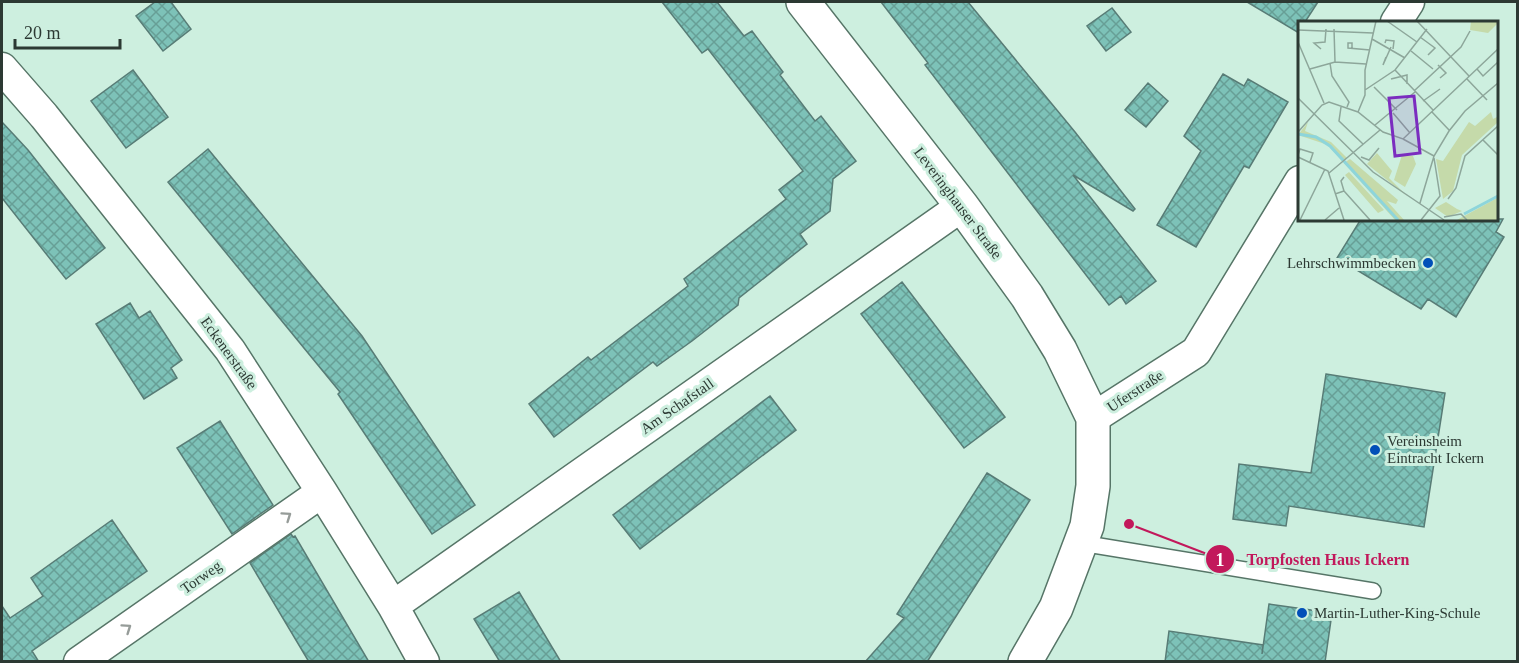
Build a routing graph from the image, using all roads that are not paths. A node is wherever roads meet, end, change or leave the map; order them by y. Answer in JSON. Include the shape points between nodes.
{"nodes":[{"id":1,"x":802,"y":2,"type":"edge"},
{"id":2,"x":1409,"y":2,"type":"edge"},
{"id":3,"x":1397,"y":21,"type":"edge"},
{"id":4,"x":2,"y":68,"type":"edge"},
{"id":5,"x":1298,"y":184,"type":"edge"},
{"id":6,"x":962,"y":206,"type":"junction"},
{"id":7,"x":1093,"y":418,"type":"junction"},
{"id":8,"x":322,"y":492,"type":"junction"},
{"id":9,"x":1081,"y":543,"type":"junction"},
{"id":10,"x":1373,"y":591,"type":"dead end"},
{"id":11,"x":393,"y":606,"type":"junction"},
{"id":12,"x":79,"y":662,"type":"edge"},
{"id":13,"x":424,"y":662,"type":"edge"},
{"id":14,"x":1024,"y":662,"type":"edge"}],
"edges":[{"from":1,"to":6,"type":"main road","name":"Leveringhauser Straße"},
{"from":2,"to":3,"type":"street"},
{"from":4,"to":8,"type":"street","name":"Eckenerstraße","via":[[230,350]]},
{"from":5,"to":7,"type":"street","name":"Uferstraße","via":[[1196,352]]},
{"from":6,"to":7,"type":"main road","name":"Leveringhauser Straße","via":[[1027,296],[1060,350]]},
{"from":6,"to":11,"type":"street","name":"Am Schafstall"},
{"from":7,"to":9,"type":"main road","name":"Uferstraße","via":[[1093,486]]},
{"from":8,"to":11,"type":"street","name":"Eckenerstraße"},
{"from":12,"to":8,"type":"street","name":"Torweg","one_way":true},
{"from":9,"to":10,"type":"lane"},
{"from":9,"to":14,"type":"main road","name":"Uferstraße","via":[[1056,608]]},
{"from":11,"to":13,"type":"street","name":"Eckenerstraße"}]}
